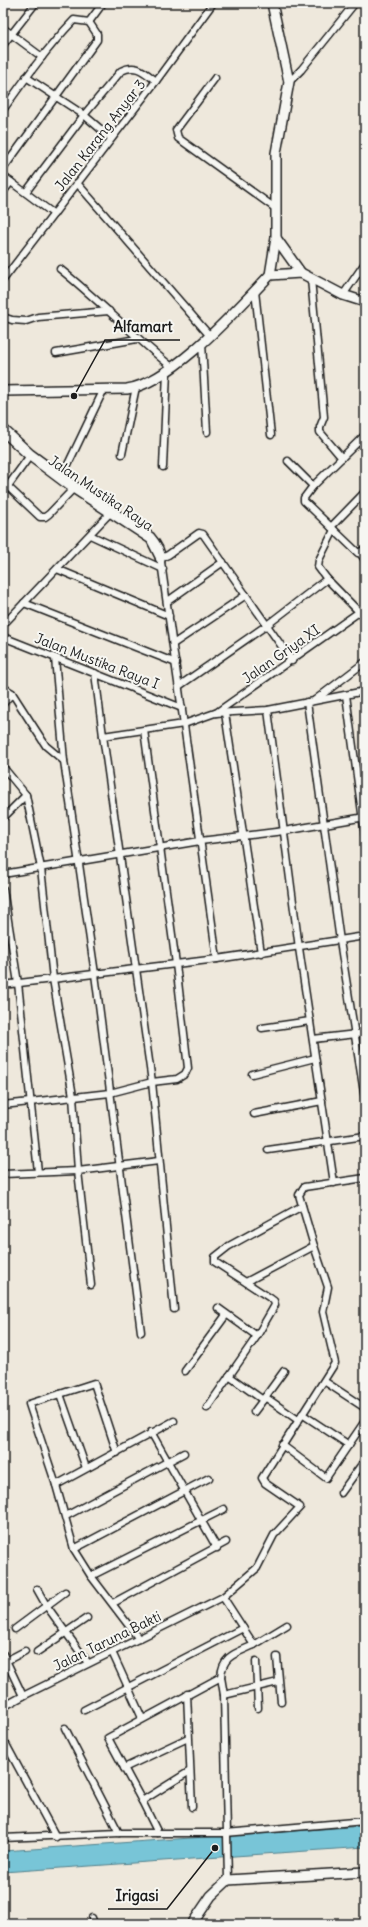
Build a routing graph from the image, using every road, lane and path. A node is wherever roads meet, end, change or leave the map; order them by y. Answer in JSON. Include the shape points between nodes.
{"nodes":[{"id":1,"x":103,"y":3,"type":"edge"},
{"id":2,"x":213,"y":3,"type":"edge"},
{"id":3,"x":272,"y":3,"type":"edge"},
{"id":4,"x":355,"y":3,"type":"edge"},
{"id":5,"x":35,"y":4,"type":"dead end"},
{"id":6,"x":89,"y":22,"type":"junction"},
{"id":7,"x":3,"y":28,"type":"edge"},
{"id":8,"x":11,"y":35,"type":"junction"},
{"id":9,"x":3,"y":45,"type":"edge"},
{"id":10,"x":42,"y":57,"type":"junction"},
{"id":11,"x":26,"y":78,"type":"junction"},
{"id":12,"x":215,"y":78,"type":"dead end"},
{"id":13,"x":156,"y":81,"type":"junction"},
{"id":14,"x":289,"y":82,"type":"junction"},
{"id":15,"x":55,"y":96,"type":"junction"},
{"id":16,"x":3,"y":110,"type":"edge"},
{"id":17,"x":84,"y":115,"type":"junction"},
{"id":18,"x":111,"y":138,"type":"junction"},
{"id":19,"x":3,"y":169,"type":"edge"},
{"id":20,"x":3,"y":176,"type":"edge"},
{"id":21,"x":11,"y":182,"type":"junction"},
{"id":22,"x":77,"y":183,"type":"junction"},
{"id":23,"x":3,"y":192,"type":"edge"},
{"id":24,"x":26,"y":192,"type":"junction"},
{"id":25,"x":275,"y":208,"type":"junction"},
{"id":26,"x":54,"y":214,"type":"junction"},
{"id":27,"x":276,"y":238,"type":"junction"},
{"id":28,"x":365,"y":263,"type":"edge"},
{"id":29,"x":60,"y":269,"type":"dead end"},
{"id":30,"x":300,"y":273,"type":"junction"},
{"id":31,"x":270,"y":275,"type":"junction"},
{"id":32,"x":3,"y":279,"type":"edge"},
{"id":33,"x":311,"y":279,"type":"junction"},
{"id":34,"x":255,"y":291,"type":"junction"},
{"id":35,"x":343,"y":295,"type":"junction"},
{"id":36,"x":365,"y":302,"type":"edge"},
{"id":37,"x":109,"y":311,"type":"junction"},
{"id":38,"x":3,"y":317,"type":"edge"},
{"id":39,"x":210,"y":336,"type":"junction"},
{"id":40,"x":137,"y":339,"type":"junction"},
{"id":41,"x":202,"y":343,"type":"junction"},
{"id":42,"x":56,"y":353,"type":"dead end"},
{"id":43,"x":170,"y":369,"type":"junction"},
{"id":44,"x":136,"y":387,"type":"junction"},
{"id":45,"x":104,"y":389,"type":"junction"},
{"id":46,"x":3,"y":391,"type":"edge"},
{"id":47,"x":3,"y":427,"type":"edge"},
{"id":48,"x":207,"y":432,"type":"dead end"},
{"id":49,"x":3,"y":434,"type":"edge"},
{"id":50,"x":271,"y":435,"type":"dead end"},
{"id":51,"x":365,"y":435,"type":"edge"},
{"id":52,"x":122,"y":454,"type":"dead end"},
{"id":53,"x":29,"y":457,"type":"junction"},
{"id":54,"x":342,"y":458,"type":"junction"},
{"id":55,"x":288,"y":461,"type":"dead end"},
{"id":56,"x":162,"y":467,"type":"dead end"},
{"id":57,"x":62,"y":479,"type":"junction"},
{"id":58,"x":6,"y":484,"type":"edge"},
{"id":59,"x":313,"y":486,"type":"junction"},
{"id":60,"x":75,"y":488,"type":"junction"},
{"id":61,"x":365,"y":492,"type":"edge"},
{"id":62,"x":110,"y":513,"type":"junction"},
{"id":63,"x":332,"y":529,"type":"junction"},
{"id":64,"x":90,"y":535,"type":"junction"},
{"id":65,"x":363,"y":551,"type":"edge"},
{"id":66,"x":365,"y":560,"type":"edge"},
{"id":67,"x":161,"y":562,"type":"junction"},
{"id":68,"x":223,"y":562,"type":"junction"},
{"id":69,"x":57,"y":569,"type":"junction"},
{"id":70,"x":327,"y":580,"type":"junction"},
{"id":71,"x":246,"y":595,"type":"junction"},
{"id":72,"x":168,"y":601,"type":"junction"},
{"id":73,"x":24,"y":603,"type":"junction"},
{"id":74,"x":359,"y":612,"type":"junction"},
{"id":75,"x":169,"y":616,"type":"junction"},
{"id":76,"x":365,"y":618,"type":"edge"},
{"id":77,"x":3,"y":625,"type":"edge"},
{"id":78,"x":267,"y":625,"type":"junction"},
{"id":79,"x":3,"y":637,"type":"edge"},
{"id":80,"x":173,"y":644,"type":"junction"},
{"id":81,"x":55,"y":658,"type":"junction"},
{"id":82,"x":292,"y":661,"type":"junction"},
{"id":83,"x":365,"y":662,"type":"edge"},
{"id":84,"x":176,"y":663,"type":"junction"},
{"id":85,"x":95,"y":673,"type":"junction"},
{"id":86,"x":179,"y":686,"type":"junction"},
{"id":87,"x":3,"y":687,"type":"edge"},
{"id":88,"x":365,"y":691,"type":"edge"},
{"id":89,"x":12,"y":693,"type":"junction"},
{"id":90,"x":346,"y":695,"type":"junction"},
{"id":91,"x":310,"y":702,"type":"junction"},
{"id":92,"x":3,"y":704,"type":"edge"},
{"id":93,"x":182,"y":708,"type":"junction"},
{"id":94,"x":268,"y":710,"type":"junction"},
{"id":95,"x":216,"y":713,"type":"junction"},
{"id":96,"x":225,"y":713,"type":"junction"},
{"id":97,"x":184,"y":724,"type":"junction"},
{"id":98,"x":144,"y":730,"type":"junction"},
{"id":99,"x":103,"y":736,"type":"junction"},
{"id":100,"x":64,"y":761,"type":"junction"},
{"id":101,"x":3,"y":767,"type":"edge"},
{"id":102,"x":26,"y":795,"type":"junction"},
{"id":103,"x":364,"y":817,"type":"edge"},
{"id":104,"x":3,"y":818,"type":"edge"},
{"id":105,"x":323,"y":824,"type":"junction"},
{"id":106,"x":284,"y":831,"type":"junction"},
{"id":107,"x":365,"y":835,"type":"edge"},
{"id":108,"x":244,"y":836,"type":"junction"},
{"id":109,"x":200,"y":841,"type":"junction"},
{"id":110,"x":159,"y":848,"type":"junction"},
{"id":111,"x":119,"y":854,"type":"junction"},
{"id":112,"x":78,"y":861,"type":"junction"},
{"id":113,"x":41,"y":868,"type":"junction"},
{"id":114,"x":3,"y":874,"type":"edge"},
{"id":115,"x":3,"y":889,"type":"edge"},
{"id":116,"x":365,"y":936,"type":"edge"},
{"id":117,"x":340,"y":941,"type":"junction"},
{"id":118,"x":299,"y":948,"type":"junction"},
{"id":119,"x":261,"y":953,"type":"junction"},
{"id":120,"x":217,"y":960,"type":"junction"},
{"id":121,"x":176,"y":964,"type":"junction"},
{"id":122,"x":136,"y":969,"type":"junction"},
{"id":123,"x":95,"y":974,"type":"junction"},
{"id":124,"x":53,"y":979,"type":"junction"},
{"id":125,"x":18,"y":983,"type":"junction"},
{"id":126,"x":3,"y":985,"type":"edge"},
{"id":127,"x":310,"y":1021,"type":"junction"},
{"id":128,"x":262,"y":1028,"type":"dead end"},
{"id":129,"x":365,"y":1033,"type":"edge"},
{"id":130,"x":355,"y":1034,"type":"junction"},
{"id":131,"x":313,"y":1039,"type":"junction"},
{"id":132,"x":315,"y":1058,"type":"junction"},
{"id":133,"x":252,"y":1074,"type":"dead end"},
{"id":134,"x":152,"y":1082,"type":"junction"},
{"id":135,"x":110,"y":1093,"type":"junction"},
{"id":136,"x":73,"y":1096,"type":"junction"},
{"id":137,"x":365,"y":1098,"type":"edge"},
{"id":138,"x":322,"y":1101,"type":"junction"},
{"id":139,"x":30,"y":1102,"type":"junction"},
{"id":140,"x":3,"y":1105,"type":"edge"},
{"id":141,"x":254,"y":1114,"type":"dead end"},
{"id":142,"x":365,"y":1136,"type":"edge"},
{"id":143,"x":328,"y":1142,"type":"junction"},
{"id":144,"x":268,"y":1150,"type":"dead end"},
{"id":145,"x":159,"y":1161,"type":"junction"},
{"id":146,"x":120,"y":1166,"type":"junction"},
{"id":147,"x":78,"y":1171,"type":"junction"},
{"id":148,"x":38,"y":1172,"type":"junction"},
{"id":149,"x":3,"y":1174,"type":"edge"},
{"id":150,"x":365,"y":1178,"type":"edge"},
{"id":151,"x":334,"y":1183,"type":"junction"},
{"id":152,"x":302,"y":1206,"type":"junction"},
{"id":153,"x":314,"y":1246,"type":"junction"},
{"id":154,"x":246,"y":1282,"type":"junction"},
{"id":155,"x":92,"y":1285,"type":"dead end"},
{"id":156,"x":218,"y":1308,"type":"dead end"},
{"id":157,"x":174,"y":1309,"type":"dead end"},
{"id":158,"x":226,"y":1315,"type":"junction"},
{"id":159,"x":141,"y":1332,"type":"dead end"},
{"id":160,"x":256,"y":1336,"type":"junction"},
{"id":161,"x":185,"y":1371,"type":"dead end"},
{"id":162,"x":284,"y":1371,"type":"dead end"},
{"id":163,"x":229,"y":1376,"type":"junction"},
{"id":164,"x":324,"y":1381,"type":"junction"},
{"id":165,"x":60,"y":1394,"type":"junction"},
{"id":166,"x":264,"y":1398,"type":"junction"},
{"id":167,"x":207,"y":1408,"type":"dead end"},
{"id":168,"x":365,"y":1408,"type":"edge"},
{"id":169,"x":254,"y":1412,"type":"dead end"},
{"id":170,"x":302,"y":1414,"type":"junction"},
{"id":171,"x":298,"y":1420,"type":"junction"},
{"id":172,"x":174,"y":1421,"type":"dead end"},
{"id":173,"x":365,"y":1421,"type":"edge"},
{"id":174,"x":151,"y":1432,"type":"junction"},
{"id":175,"x":282,"y":1445,"type":"junction"},
{"id":176,"x":349,"y":1445,"type":"junction"},
{"id":177,"x":117,"y":1453,"type":"junction"},
{"id":178,"x":184,"y":1453,"type":"dead end"},
{"id":179,"x":365,"y":1460,"type":"edge"},
{"id":180,"x":167,"y":1462,"type":"junction"},
{"id":181,"x":86,"y":1468,"type":"junction"},
{"id":182,"x":209,"y":1478,"type":"dead end"},
{"id":183,"x":56,"y":1485,"type":"junction"},
{"id":184,"x":185,"y":1492,"type":"junction"},
{"id":185,"x":341,"y":1493,"type":"dead end"},
{"id":186,"x":224,"y":1509,"type":"dead end"},
{"id":187,"x":66,"y":1516,"type":"junction"},
{"id":188,"x":201,"y":1520,"type":"junction"},
{"id":189,"x":226,"y":1542,"type":"dead end"},
{"id":190,"x":217,"y":1548,"type":"junction"},
{"id":191,"x":74,"y":1549,"type":"junction"},
{"id":192,"x":91,"y":1576,"type":"junction"},
{"id":193,"x":37,"y":1589,"type":"dead end"},
{"id":194,"x":65,"y":1592,"type":"dead end"},
{"id":195,"x":223,"y":1597,"type":"junction"},
{"id":196,"x":113,"y":1603,"type":"junction"},
{"id":197,"x":46,"y":1606,"type":"junction"},
{"id":198,"x":86,"y":1618,"type":"dead end"},
{"id":199,"x":287,"y":1625,"type":"dead end"},
{"id":200,"x":243,"y":1628,"type":"junction"},
{"id":201,"x":15,"y":1629,"type":"dead end"},
{"id":202,"x":66,"y":1633,"type":"junction"},
{"id":203,"x":139,"y":1639,"type":"junction"},
{"id":204,"x":254,"y":1645,"type":"junction"},
{"id":205,"x":25,"y":1651,"type":"dead end"},
{"id":206,"x":37,"y":1652,"type":"dead end"},
{"id":207,"x":112,"y":1652,"type":"junction"},
{"id":208,"x":3,"y":1654,"type":"edge"},
{"id":209,"x":277,"y":1656,"type":"dead end"},
{"id":210,"x":6,"y":1661,"type":"junction"},
{"id":211,"x":256,"y":1661,"type":"dead end"},
{"id":212,"x":88,"y":1663,"type":"junction"},
{"id":213,"x":221,"y":1677,"type":"junction"},
{"id":214,"x":278,"y":1682,"type":"junction"},
{"id":215,"x":257,"y":1687,"type":"junction"},
{"id":216,"x":130,"y":1688,"type":"junction"},
{"id":217,"x":187,"y":1694,"type":"junction"},
{"id":218,"x":22,"y":1696,"type":"junction"},
{"id":219,"x":224,"y":1696,"type":"junction"},
{"id":220,"x":281,"y":1702,"type":"dead end"},
{"id":221,"x":3,"y":1707,"type":"edge"},
{"id":222,"x":258,"y":1708,"type":"dead end"},
{"id":223,"x":84,"y":1710,"type":"dead end"},
{"id":224,"x":142,"y":1718,"type":"junction"},
{"id":225,"x":65,"y":1728,"type":"dead end"},
{"id":226,"x":188,"y":1738,"type":"junction"},
{"id":227,"x":3,"y":1739,"type":"edge"},
{"id":228,"x":124,"y":1768,"type":"junction"},
{"id":229,"x":190,"y":1771,"type":"junction"},
{"id":230,"x":142,"y":1801,"type":"junction"},
{"id":231,"x":192,"y":1807,"type":"dead end"},
{"id":232,"x":365,"y":1821,"type":"edge"},
{"id":233,"x":119,"y":1833,"type":"junction"},
{"id":234,"x":158,"y":1833,"type":"junction"},
{"id":235,"x":225,"y":1835,"type":"junction"},
{"id":236,"x":56,"y":1837,"type":"junction"},
{"id":237,"x":3,"y":1838,"type":"edge"},
{"id":238,"x":365,"y":1872,"type":"edge"},
{"id":239,"x":227,"y":1876,"type":"junction"},
{"id":240,"x":192,"y":1924,"type":"edge"}],
"edges":[{"from":1,"to":6,"type":"street"},
{"from":2,"to":13,"type":"street","name":"Jalan Karang Anyar 3"},
{"from":3,"to":14,"type":"street"},
{"from":4,"to":14,"type":"street"},
{"from":5,"to":8,"type":"street"},
{"from":6,"to":10,"type":"street","via":[[74,20]]},
{"from":6,"to":15,"type":"street","via":[[98,40]]},
{"from":7,"to":8,"type":"street"},
{"from":8,"to":9,"type":"street"},
{"from":8,"to":10,"type":"street"},
{"from":10,"to":11,"type":"street"},
{"from":11,"to":15,"type":"street"},
{"from":11,"to":16,"type":"street"},
{"from":12,"to":25,"type":"street","via":[[181,121],[176,130],[178,138]]},
{"from":13,"to":17,"type":"street","via":[[137,67],[127,67]]},
{"from":13,"to":18,"type":"street","name":"Jalan Karang Anyar 3"},
{"from":14,"to":25,"type":"street","via":[[276,153]]},
{"from":15,"to":17,"type":"street"},
{"from":15,"to":19,"type":"street"},
{"from":17,"to":18,"type":"street"},
{"from":17,"to":24,"type":"street"},
{"from":18,"to":22,"type":"street","name":"Jalan Karang Anyar 3"},
{"from":20,"to":21,"type":"street"},
{"from":21,"to":23,"type":"street"},
{"from":21,"to":24,"type":"street"},
{"from":22,"to":26,"type":"street","name":"Jalan Karang Anyar 3"},
{"from":22,"to":39,"type":"street"},
{"from":24,"to":26,"type":"street"},
{"from":25,"to":27,"type":"street"},
{"from":26,"to":32,"type":"street","name":"Jalan Karang Anyar 3"},
{"from":27,"to":30,"type":"street"},
{"from":27,"to":31,"type":"street"},
{"from":28,"to":35,"type":"street"},
{"from":29,"to":37,"type":"street"},
{"from":30,"to":31,"type":"street"},
{"from":30,"to":33,"type":"street"},
{"from":31,"to":34,"type":"street"},
{"from":33,"to":35,"type":"street"},
{"from":33,"to":54,"type":"street","via":[[324,417],[320,432]]},
{"from":34,"to":39,"type":"street"},
{"from":34,"to":50,"type":"street"},
{"from":35,"to":36,"type":"street"},
{"from":37,"to":38,"type":"street","via":[[38,317],[26,321]]},
{"from":37,"to":40,"type":"street"},
{"from":39,"to":41,"type":"street"},
{"from":40,"to":42,"type":"street"},
{"from":40,"to":43,"type":"street"},
{"from":41,"to":43,"type":"street"},
{"from":41,"to":48,"type":"street"},
{"from":43,"to":44,"type":"street"},
{"from":43,"to":56,"type":"street"},
{"from":44,"to":45,"type":"street"},
{"from":44,"to":52,"type":"street"},
{"from":45,"to":46,"type":"street"},
{"from":45,"to":57,"type":"street"},
{"from":47,"to":57,"type":"street","name":"Jalan Mustika Raya"},
{"from":49,"to":53,"type":"street","name":"Jalan Mustika Raya"},
{"from":51,"to":54,"type":"street"},
{"from":53,"to":57,"type":"street","name":"Jalan Mustika Raya"},
{"from":53,"to":58,"type":"street"},
{"from":54,"to":59,"type":"street"},
{"from":55,"to":59,"type":"street"},
{"from":57,"to":60,"type":"street","name":"Jalan Mustika Raya"},
{"from":58,"to":60,"type":"street","via":[[40,517],[49,514]]},
{"from":59,"to":63,"type":"street","via":[[304,496],[304,501]]},
{"from":60,"to":62,"type":"street","name":"Jalan Mustika Raya"},
{"from":61,"to":63,"type":"street"},
{"from":62,"to":64,"type":"street"},
{"from":62,"to":67,"type":"street","name":"Jalan Mustika Raya","via":[[151,536],[157,543]]},
{"from":63,"to":65,"type":"street"},
{"from":63,"to":70,"type":"street","via":[[318,564]]},
{"from":64,"to":67,"type":"street"},
{"from":64,"to":69,"type":"street"},
{"from":65,"to":66,"type":"street"},
{"from":67,"to":68,"type":"street","via":[[201,533]]},
{"from":67,"to":72,"type":"street","name":"Jalan Mustika Raya"},
{"from":68,"to":71,"type":"street"},
{"from":68,"to":72,"type":"street"},
{"from":69,"to":73,"type":"street"},
{"from":69,"to":75,"type":"street"},
{"from":70,"to":74,"type":"street"},
{"from":70,"to":78,"type":"street"},
{"from":71,"to":78,"type":"street"},
{"from":71,"to":80,"type":"street"},
{"from":72,"to":75,"type":"street","name":"Jalan Mustika Raya"},
{"from":73,"to":77,"type":"street"},
{"from":73,"to":84,"type":"street"},
{"from":74,"to":76,"type":"street"},
{"from":74,"to":82,"type":"street","name":"Jalan Griya XI"},
{"from":75,"to":80,"type":"street","name":"Jalan Mustika Raya"},
{"from":78,"to":82,"type":"street"},
{"from":78,"to":86,"type":"street"},
{"from":79,"to":81,"type":"street","name":"Jalan Mustika Raya I"},
{"from":80,"to":84,"type":"street","name":"Jalan Mustika Raya"},
{"from":81,"to":85,"type":"street","name":"Jalan Mustika Raya I"},
{"from":81,"to":100,"type":"street"},
{"from":82,"to":95,"type":"street","name":"Jalan Griya XI"},
{"from":83,"to":91,"type":"street"},
{"from":84,"to":86,"type":"street","name":"Jalan Mustika Raya"},
{"from":85,"to":93,"type":"street","name":"Jalan Mustika Raya I"},
{"from":85,"to":99,"type":"street"},
{"from":86,"to":93,"type":"street","name":"Jalan Mustika Raya"},
{"from":87,"to":89,"type":"street"},
{"from":88,"to":90,"type":"street"},
{"from":89,"to":92,"type":"street"},
{"from":89,"to":100,"type":"street","via":[[46,746]]},
{"from":90,"to":91,"type":"street"},
{"from":90,"to":103,"type":"street"},
{"from":91,"to":94,"type":"street"},
{"from":91,"to":105,"type":"street"},
{"from":93,"to":97,"type":"street","name":"Jalan Mustika Raya"},
{"from":94,"to":96,"type":"street"},
{"from":94,"to":106,"type":"street"},
{"from":95,"to":96,"type":"street"},
{"from":95,"to":97,"type":"street"},
{"from":96,"to":108,"type":"street"},
{"from":97,"to":98,"type":"street"},
{"from":97,"to":109,"type":"street","name":"Jalan Mustika Raya"},
{"from":98,"to":99,"type":"street"},
{"from":98,"to":110,"type":"street"},
{"from":99,"to":111,"type":"street"},
{"from":100,"to":112,"type":"street"},
{"from":101,"to":102,"type":"street"},
{"from":102,"to":104,"type":"street"},
{"from":102,"to":113,"type":"street"},
{"from":103,"to":105,"type":"street"},
{"from":103,"to":107,"type":"street"},
{"from":105,"to":106,"type":"street"},
{"from":105,"to":117,"type":"street"},
{"from":106,"to":108,"type":"street"},
{"from":106,"to":118,"type":"street"},
{"from":108,"to":109,"type":"street"},
{"from":108,"to":119,"type":"street"},
{"from":109,"to":110,"type":"street"},
{"from":109,"to":120,"type":"street","name":"Jalan Mustika Raya"},
{"from":110,"to":111,"type":"street"},
{"from":110,"to":121,"type":"street"},
{"from":111,"to":112,"type":"street"},
{"from":111,"to":122,"type":"street"},
{"from":112,"to":113,"type":"street"},
{"from":112,"to":123,"type":"street"},
{"from":113,"to":114,"type":"street"},
{"from":113,"to":124,"type":"street"},
{"from":115,"to":125,"type":"street"},
{"from":116,"to":117,"type":"street"},
{"from":117,"to":118,"type":"street"},
{"from":117,"to":130,"type":"street"},
{"from":118,"to":119,"type":"street"},
{"from":118,"to":127,"type":"street"},
{"from":119,"to":120,"type":"street"},
{"from":120,"to":121,"type":"street"},
{"from":121,"to":122,"type":"street"},
{"from":121,"to":134,"type":"street","via":[[188,1068],[185,1074],[177,1079]]},
{"from":122,"to":123,"type":"street"},
{"from":122,"to":134,"type":"street"},
{"from":123,"to":124,"type":"street"},
{"from":123,"to":135,"type":"street"},
{"from":124,"to":125,"type":"street"},
{"from":124,"to":136,"type":"street"},
{"from":125,"to":126,"type":"street"},
{"from":125,"to":139,"type":"street"},
{"from":127,"to":128,"type":"street"},
{"from":127,"to":131,"type":"street"},
{"from":129,"to":130,"type":"street"},
{"from":130,"to":131,"type":"street"},
{"from":130,"to":137,"type":"street"},
{"from":131,"to":132,"type":"street"},
{"from":132,"to":133,"type":"street"},
{"from":132,"to":138,"type":"street"},
{"from":134,"to":135,"type":"street"},
{"from":134,"to":145,"type":"street"},
{"from":135,"to":136,"type":"street"},
{"from":135,"to":146,"type":"street"},
{"from":136,"to":139,"type":"street"},
{"from":136,"to":147,"type":"street"},
{"from":138,"to":141,"type":"street"},
{"from":138,"to":143,"type":"street"},
{"from":139,"to":140,"type":"street"},
{"from":139,"to":148,"type":"street"},
{"from":142,"to":143,"type":"street"},
{"from":143,"to":144,"type":"street"},
{"from":143,"to":151,"type":"street"},
{"from":145,"to":146,"type":"street"},
{"from":145,"to":157,"type":"street"},
{"from":146,"to":147,"type":"street"},
{"from":146,"to":159,"type":"street"},
{"from":147,"to":148,"type":"street"},
{"from":147,"to":155,"type":"street"},
{"from":148,"to":149,"type":"street"},
{"from":150,"to":151,"type":"street"},
{"from":151,"to":152,"type":"street","via":[[304,1187],[299,1195]]},
{"from":152,"to":153,"type":"street"},
{"from":152,"to":154,"type":"street","via":[[229,1246],[215,1257],[215,1262]]},
{"from":153,"to":154,"type":"street"},
{"from":153,"to":164,"type":"street","via":[[328,1287],[323,1312],[336,1359]]},
{"from":154,"to":160,"type":"street","via":[[270,1298],[275,1305]]},
{"from":156,"to":158,"type":"street"},
{"from":158,"to":160,"type":"street"},
{"from":158,"to":161,"type":"street"},
{"from":160,"to":163,"type":"street"},
{"from":162,"to":166,"type":"street"},
{"from":163,"to":166,"type":"street"},
{"from":163,"to":167,"type":"street"},
{"from":164,"to":168,"type":"street"},
{"from":164,"to":170,"type":"street"},
{"from":165,"to":177,"type":"street","via":[[94,1383]]},
{"from":165,"to":181,"type":"street"},
{"from":165,"to":183,"type":"street","via":[[29,1404]]},
{"from":166,"to":169,"type":"street"},
{"from":166,"to":171,"type":"street"},
{"from":170,"to":171,"type":"street"},
{"from":170,"to":176,"type":"street"},
{"from":171,"to":175,"type":"street"},
{"from":172,"to":174,"type":"street"},
{"from":173,"to":176,"type":"street"},
{"from":174,"to":177,"type":"street"},
{"from":174,"to":180,"type":"street"},
{"from":175,"to":176,"type":"street","via":[[326,1478]]},
{"from":175,"to":195,"type":"street","name":"Jalan Taruna Bakti","via":[[263,1480],[300,1507],[274,1535],[257,1568]]},
{"from":177,"to":181,"type":"street"},
{"from":178,"to":180,"type":"street"},
{"from":179,"to":185,"type":"street"},
{"from":180,"to":184,"type":"street"},
{"from":180,"to":187,"type":"street"},
{"from":181,"to":183,"type":"street"},
{"from":182,"to":184,"type":"street"},
{"from":183,"to":187,"type":"street"},
{"from":184,"to":188,"type":"street"},
{"from":184,"to":191,"type":"street"},
{"from":186,"to":188,"type":"street"},
{"from":187,"to":191,"type":"street"},
{"from":188,"to":190,"type":"street"},
{"from":188,"to":192,"type":"street"},
{"from":189,"to":190,"type":"street"},
{"from":190,"to":196,"type":"street"},
{"from":191,"to":192,"type":"street"},
{"from":192,"to":196,"type":"street"},
{"from":193,"to":197,"type":"street"},
{"from":194,"to":197,"type":"street"},
{"from":195,"to":200,"type":"street"},
{"from":195,"to":203,"type":"street","name":"Jalan Taruna Bakti"},
{"from":196,"to":203,"type":"street"},
{"from":197,"to":201,"type":"street"},
{"from":197,"to":202,"type":"street"},
{"from":198,"to":202,"type":"street"},
{"from":199,"to":204,"type":"street"},
{"from":200,"to":204,"type":"street"},
{"from":200,"to":216,"type":"street"},
{"from":202,"to":206,"type":"street"},
{"from":202,"to":212,"type":"street"},
{"from":203,"to":207,"type":"street","name":"Jalan Taruna Bakti"},
{"from":204,"to":213,"type":"street","via":[[228,1658],[223,1664]]},
{"from":205,"to":210,"type":"street"},
{"from":207,"to":212,"type":"street","name":"Jalan Taruna Bakti"},
{"from":207,"to":216,"type":"street"},
{"from":208,"to":210,"type":"street"},
{"from":209,"to":214,"type":"street"},
{"from":210,"to":218,"type":"street"},
{"from":211,"to":215,"type":"street"},
{"from":212,"to":218,"type":"street","name":"Jalan Taruna Bakti"},
{"from":213,"to":217,"type":"street"},
{"from":213,"to":219,"type":"street"},
{"from":214,"to":215,"type":"street"},
{"from":214,"to":220,"type":"street"},
{"from":215,"to":219,"type":"street"},
{"from":215,"to":222,"type":"street"},
{"from":216,"to":223,"type":"street"},
{"from":216,"to":224,"type":"street"},
{"from":217,"to":224,"type":"street"},
{"from":217,"to":226,"type":"street"},
{"from":218,"to":221,"type":"street","name":"Jalan Taruna Bakti"},
{"from":219,"to":235,"type":"street"},
{"from":224,"to":228,"type":"street","via":[[108,1738]]},
{"from":225,"to":233,"type":"street"},
{"from":226,"to":228,"type":"street"},
{"from":226,"to":229,"type":"street"},
{"from":227,"to":236,"type":"street"},
{"from":228,"to":230,"type":"street"},
{"from":229,"to":230,"type":"street"},
{"from":229,"to":231,"type":"street"},
{"from":230,"to":234,"type":"street"},
{"from":232,"to":235,"type":"street"},
{"from":233,"to":234,"type":"street"},
{"from":233,"to":236,"type":"street"},
{"from":234,"to":235,"type":"street"},
{"from":235,"to":239,"type":"street"},
{"from":236,"to":237,"type":"street"},
{"from":238,"to":239,"type":"street"},
{"from":239,"to":240,"type":"street"}]}
